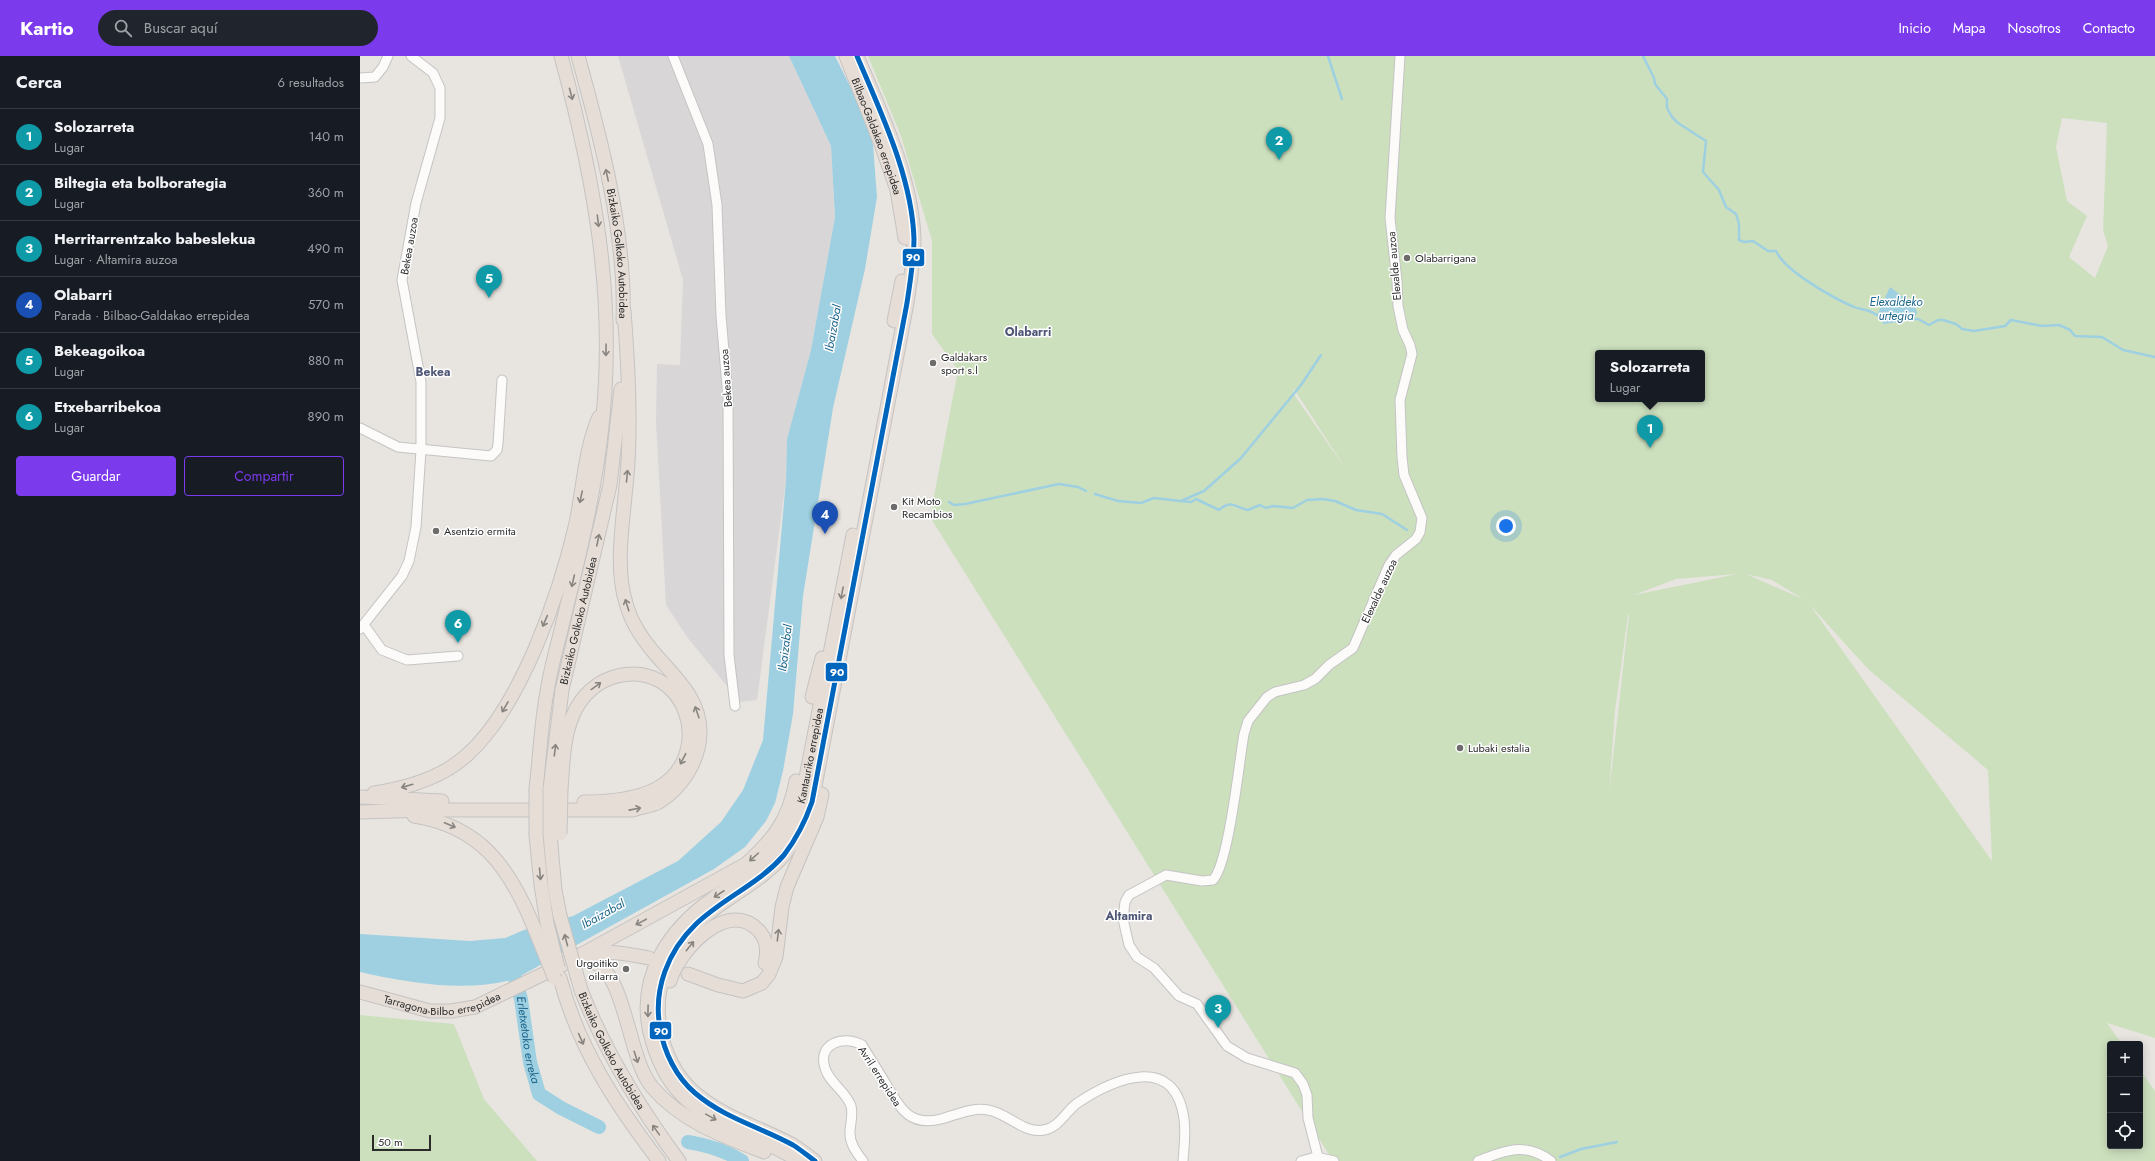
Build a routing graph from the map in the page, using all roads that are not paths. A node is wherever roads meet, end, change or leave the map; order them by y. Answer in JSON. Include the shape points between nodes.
{"nodes":[{"id":1,"x":388,"y":56,"type":"edge"},
{"id":2,"x":411,"y":56,"type":"edge"},
{"id":3,"x":561,"y":56,"type":"edge"},
{"id":4,"x":578,"y":56,"type":"edge"},
{"id":5,"x":673,"y":56,"type":"edge"},
{"id":6,"x":846,"y":56,"type":"edge"},
{"id":7,"x":857,"y":56,"type":"edge"},
{"id":8,"x":1400,"y":56,"type":"edge"},
{"id":9,"x":360,"y":78,"type":"edge"},
{"id":10,"x":624,"y":311,"type":"junction"},
{"id":11,"x":502,"y":380,"type":"dead end"},
{"id":12,"x":604,"y":405,"type":"junction"},
{"id":13,"x":360,"y":428,"type":"edge"},
{"id":14,"x":421,"y":450,"type":"junction"},
{"id":15,"x":846,"y":573,"type":"joint"},
{"id":16,"x":838,"y":613,"type":"junction"},
{"id":17,"x":362,"y":626,"type":"edge"},
{"id":18,"x":458,"y":656,"type":"dead end"},
{"id":19,"x":735,"y":706,"type":"dead end"},
{"id":20,"x":830,"y":707,"type":"junction"},
{"id":21,"x":555,"y":789,"type":"junction"},
{"id":22,"x":360,"y":796,"type":"edge"},
{"id":23,"x":360,"y":812,"type":"edge"},
{"id":24,"x":385,"y":812,"type":"junction"},
{"id":25,"x":610,"y":939,"type":"junction"},
{"id":26,"x":564,"y":964,"type":"junction"},
{"id":27,"x":688,"y":974,"type":"dead end"},
{"id":28,"x":558,"y":978,"type":"junction"},
{"id":29,"x":721,"y":986,"type":"junction"},
{"id":30,"x":360,"y":992,"type":"edge"},
{"id":31,"x":665,"y":1049,"type":"junction"},
{"id":32,"x":1318,"y":1158,"type":"junction"},
{"id":33,"x":659,"y":1161,"type":"edge"},
{"id":34,"x":679,"y":1161,"type":"edge"},
{"id":35,"x":785,"y":1161,"type":"edge"},
{"id":36,"x":799,"y":1161,"type":"edge"},
{"id":37,"x":815,"y":1161,"type":"edge"},
{"id":38,"x":863,"y":1161,"type":"edge"},
{"id":39,"x":1183,"y":1161,"type":"edge"},
{"id":40,"x":1301,"y":1161,"type":"edge"},
{"id":41,"x":1334,"y":1161,"type":"edge"},
{"id":42,"x":1478,"y":1161,"type":"edge"},
{"id":43,"x":1551,"y":1161,"type":"edge"}],
"edges":[{"from":1,"to":9,"type":"street","via":[[375,77]]},
{"from":2,"to":14,"type":"street","name":"Bekea auzoa","via":[[433,73],[440,88],[440,118],[416,203],[402,280],[421,382]]},
{"from":3,"to":12,"type":"highway","name":"Bizkaiko Golkoko Autobidea","one_way":true,"via":[[579,123],[593,191],[604,271]]},
{"from":10,"to":4,"type":"highway","name":"Bizkaiko Golkoko Autobidea","one_way":true,"via":[[612,199],[596,122]]},
{"from":5,"to":19,"type":"street","name":"Bekea auzoa","via":[[708,144],[717,205],[728,398],[729,655]]},
{"from":6,"to":15,"type":"highway","name":"Bilbao-Galdakao errepidea","via":[[897,190],[905,234],[900,288]]},
{"from":7,"to":20,"type":"highway","name":"Kantauriko errepidea","via":[[903,174],[912,219],[914,250],[907,303]]},
{"from":8,"to":32,"type":"street","name":"Elexalde auzoa","via":[[1390,218],[1398,306],[1412,354],[1400,400],[1402,457],[1404,475],[1422,518],[1420,532],[1396,554],[1389,565],[1353,648],[1315,679],[1267,697],[1248,721],[1223,856],[1213,880],[1202,882],[1166,875],[1129,895],[1125,902],[1123,919],[1129,945],[1137,957],[1154,968],[1179,996],[1198,1004],[1227,1046],[1247,1058],[1295,1073],[1307,1095],[1308,1118]]},
{"from":21,"to":10,"type":"highway","name":"Bizkaiko Golkoko Autobidea","one_way":true,"via":[[562,690],[610,485],[620,406]]},
{"from":24,"to":10,"type":"highway","one_way":true,"via":[[633,810],[659,802],[678,786],[690,770],[698,750],[699,717],[690,696],[638,632],[626,603],[620,572],[628,462],[630,380]]},
{"from":11,"to":14,"type":"street","via":[[498,444],[497,450],[491,456]]},
{"from":12,"to":22,"type":"highway","one_way":true,"via":[[592,432],[575,525],[551,609],[524,672],[504,709],[476,746],[445,770],[408,786]]},
{"from":12,"to":28,"type":"highway","name":"Bizkaiko Golkoko Autobidea","one_way":true,"bridge":true,"via":[[594,482],[547,692],[536,788],[536,835],[541,885]]},
{"from":13,"to":14,"type":"street","via":[[398,447]]},
{"from":14,"to":17,"type":"street","name":"Bekea auzoa","via":[[416,527],[410,561],[402,576]]},
{"from":15,"to":16,"type":"highway","name":"Kantauriko errepidea","one_way":true},
{"from":16,"to":25,"type":"highway","one_way":true,"via":[[816,675],[793,796],[780,828],[768,844],[746,864]]},
{"from":16,"to":36,"type":"highway","name":"Kantauriko errepidea","one_way":true,"via":[[802,798],[790,829],[776,850],[752,872],[688,917],[655,963],[648,1002],[648,1022],[659,1061],[671,1083],[685,1098],[704,1113],[755,1140],[786,1152]]},
{"from":17,"to":18,"type":"street","via":[[382,650],[407,660]]},
{"from":29,"to":20,"type":"highway","one_way":true,"via":[[743,991],[752,988],[762,983],[774,964],[787,887],[816,817],[822,794]]},
{"from":20,"to":31,"type":"highway","name":"Kantauriko errepidea","via":[[812,802],[798,835],[783,855],[758,879],[696,924],[676,948],[666,967],[658,1002],[658,1019]]},
{"from":21,"to":22,"type":"highway","one_way":true,"via":[[573,716],[589,691],[612,677],[637,674],[663,683],[676,693],[689,721],[688,749],[678,769],[659,787],[628,799],[570,803],[412,801]]},
{"from":34,"to":21,"type":"highway","name":"Bizkaiko Golkoko Autobidea","one_way":true,"bridge":true,"via":[[625,1083],[596,1028],[581,990],[555,890]]},
{"from":23,"to":24,"type":"highway"},
{"from":24,"to":28,"type":"highway","one_way":true,"bridge":true,"via":[[441,821],[470,836],[493,856],[511,879]]},
{"from":25,"to":26,"type":"highway"},
{"from":25,"to":26,"type":"highway","via":[[649,958],[603,952]]},
{"from":26,"to":30,"type":"highway","name":"Tarragona-Bilbo errepidea","via":[[475,1008],[441,1012],[418,1009]]},
{"from":26,"to":35,"type":"highway","one_way":true,"via":[[591,962],[602,967],[612,978],[621,999],[638,1063],[650,1085],[671,1106],[700,1125]]},
{"from":27,"to":29,"type":"highway"},
{"from":28,"to":33,"type":"highway","name":"Bizkaiko Golkoko Autobidea","one_way":true,"via":[[587,1051],[606,1086]]},
{"from":31,"to":29,"type":"highway","one_way":true,"via":[[664,1020],[672,973],[695,940],[724,922],[747,922],[764,937],[768,948],[765,965],[753,980],[743,985]]},
{"from":31,"to":37,"type":"highway","name":"Kantauriko errepidea","via":[[681,1078],[709,1104],[793,1145]]},
{"from":32,"to":40,"type":"street"},
{"from":32,"to":41,"type":"street"},
{"from":38,"to":39,"type":"street","name":"Avril errepidea","via":[[851,1142],[851,1106],[824,1065],[831,1045],[842,1040],[852,1040],[862,1045],[900,1108],[923,1121],[972,1110],[987,1110],[999,1113],[1030,1130],[1042,1130],[1054,1126],[1074,1106],[1108,1087],[1142,1076],[1159,1078],[1172,1087],[1182,1106],[1185,1128]]},
{"from":42,"to":43,"type":"street","via":[[1515,1149],[1532,1151]]}]}
